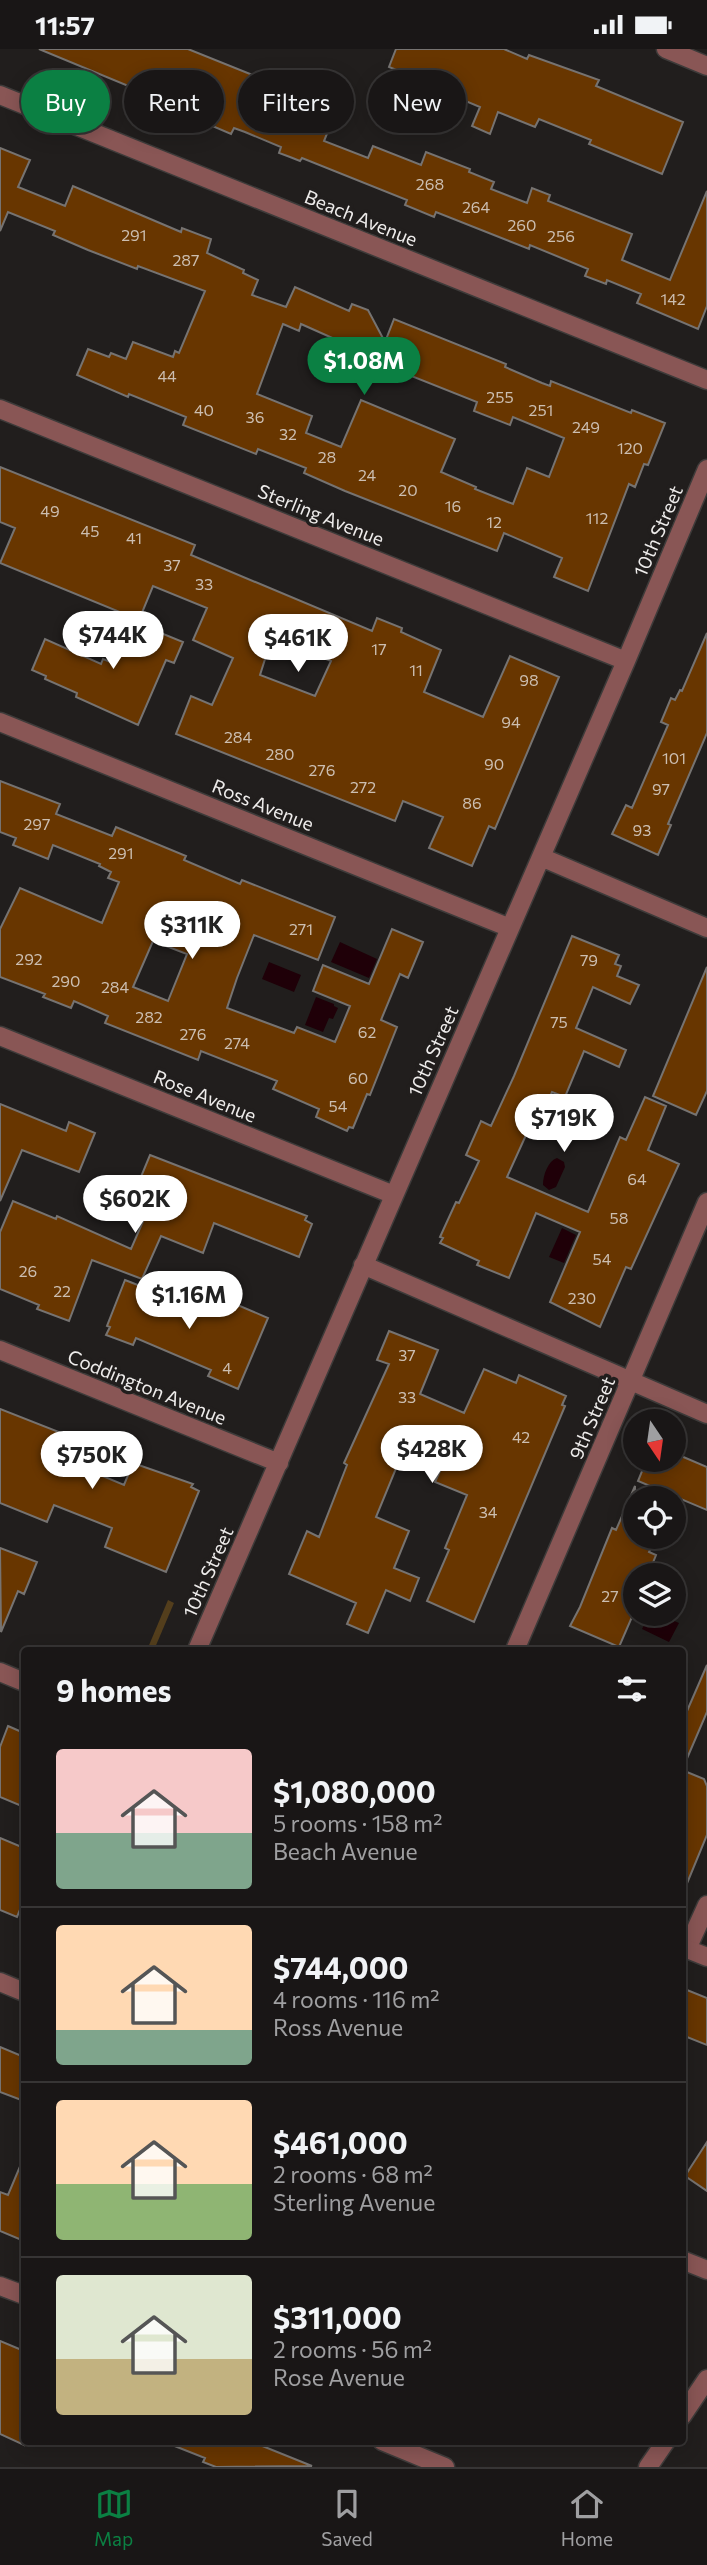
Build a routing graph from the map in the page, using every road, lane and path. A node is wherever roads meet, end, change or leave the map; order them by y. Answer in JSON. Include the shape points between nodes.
{"nodes":[{"id":1,"x":666,"y":49,"type":"edge"},
{"id":2,"x":707,"y":65,"type":"edge"},
{"id":3,"x":0,"y":95,"type":"edge"},
{"id":4,"x":707,"y":380,"type":"edge"},
{"id":5,"x":0,"y":408,"type":"edge"},
{"id":6,"x":707,"y":469,"type":"edge"},
{"id":7,"x":626,"y":661,"type":"junction"},
{"id":8,"x":0,"y":722,"type":"edge"},
{"id":9,"x":541,"y":857,"type":"junction"},
{"id":10,"x":707,"y":927,"type":"edge"},
{"id":11,"x":510,"y":928,"type":"junction"},
{"id":12,"x":0,"y":1036,"type":"edge"},
{"id":13,"x":394,"y":1195,"type":"junction"},
{"id":14,"x":707,"y":1202,"type":"edge"},
{"id":15,"x":363,"y":1265,"type":"junction"},
{"id":16,"x":0,"y":1350,"type":"edge"},
{"id":17,"x":630,"y":1381,"type":"junction"},
{"id":18,"x":707,"y":1414,"type":"edge"},
{"id":19,"x":279,"y":1463,"type":"junction"},
{"id":20,"x":198,"y":1647,"type":"edge"},
{"id":21,"x":516,"y":1647,"type":"edge"},
{"id":22,"x":0,"y":1672,"type":"edge"},
{"id":23,"x":21,"y":1681,"type":"edge"},
{"id":24,"x":707,"y":1905,"type":"edge"},
{"id":25,"x":686,"y":1946,"type":"edge"},
{"id":26,"x":686,"y":1948,"type":"edge"},
{"id":27,"x":707,"y":1957,"type":"edge"},
{"id":28,"x":0,"y":1982,"type":"edge"},
{"id":29,"x":21,"y":1991,"type":"edge"},
{"id":30,"x":686,"y":2262,"type":"edge"},
{"id":31,"x":707,"y":2270,"type":"edge"},
{"id":32,"x":0,"y":2285,"type":"edge"},
{"id":33,"x":21,"y":2294,"type":"edge"},
{"id":34,"x":707,"y":2379,"type":"edge"},
{"id":35,"x":686,"y":2410,"type":"edge"},
{"id":36,"x":392,"y":2445,"type":"edge"},
{"id":37,"x":663,"y":2445,"type":"edge"},
{"id":38,"x":445,"y":2467,"type":"edge"},
{"id":39,"x":648,"y":2467,"type":"edge"}],
"edges":[{"from":1,"to":2,"type":"street"},
{"from":3,"to":4,"type":"street","name":"Beach Avenue"},
{"from":5,"to":7,"type":"street","name":"Sterling Avenue"},
{"from":6,"to":7,"type":"street","name":"10th Street"},
{"from":7,"to":9,"type":"street","name":"10th Street"},
{"from":8,"to":11,"type":"street","name":"Ross Avenue"},
{"from":9,"to":10,"type":"street"},
{"from":9,"to":11,"type":"street","name":"10th Street"},
{"from":11,"to":13,"type":"street","name":"10th Street"},
{"from":12,"to":13,"type":"street","name":"Rose Avenue"},
{"from":13,"to":15,"type":"street","name":"10th Street"},
{"from":14,"to":17,"type":"street","name":"9th Street"},
{"from":15,"to":17,"type":"street"},
{"from":15,"to":19,"type":"street","name":"10th Street"},
{"from":16,"to":19,"type":"street","name":"Coddington Avenue"},
{"from":17,"to":18,"type":"street"},
{"from":17,"to":21,"type":"street","name":"9th Street"},
{"from":19,"to":20,"type":"street","name":"10th Street"},
{"from":22,"to":23,"type":"street"},
{"from":24,"to":25,"type":"street"},
{"from":26,"to":27,"type":"street"},
{"from":28,"to":29,"type":"street"},
{"from":30,"to":31,"type":"street"},
{"from":32,"to":33,"type":"street"},
{"from":34,"to":35,"type":"street"},
{"from":36,"to":38,"type":"street"},
{"from":37,"to":39,"type":"street"}]}
